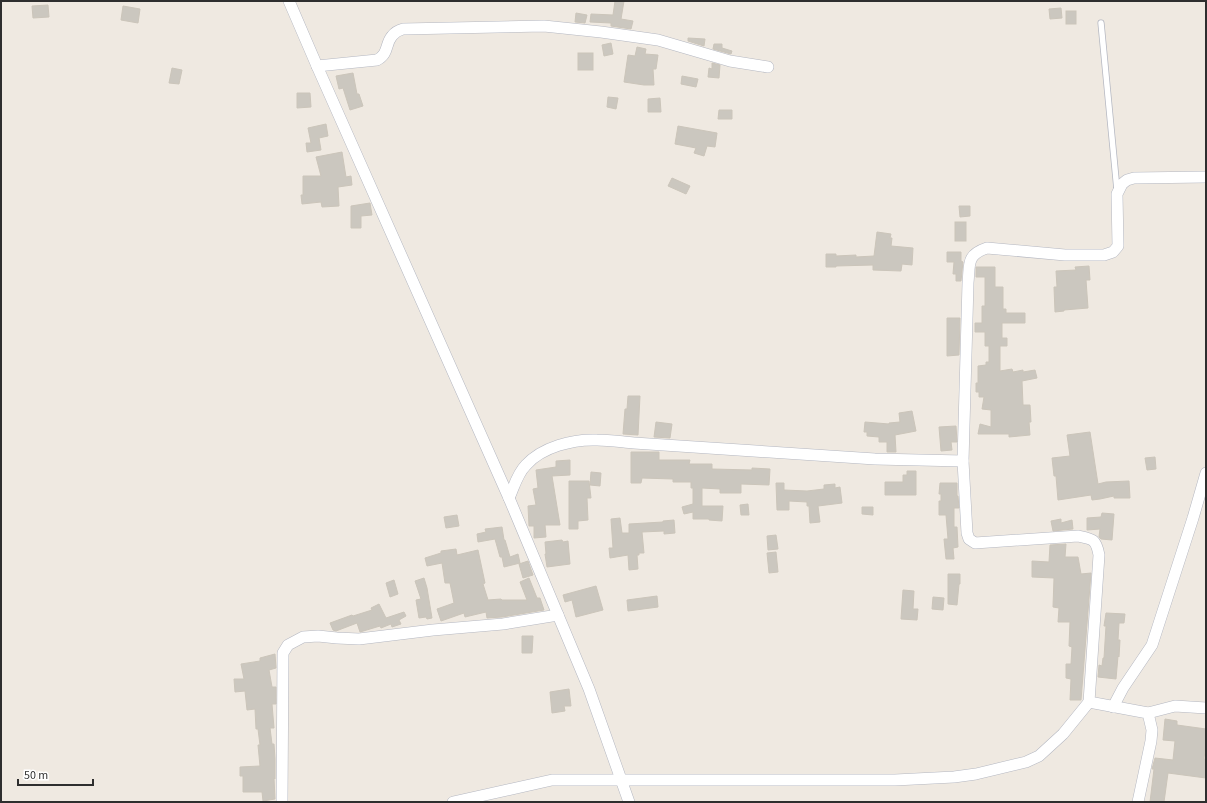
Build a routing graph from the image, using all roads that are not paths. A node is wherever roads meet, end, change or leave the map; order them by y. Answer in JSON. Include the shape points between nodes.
{"nodes":[{"id":1,"x":289,"y":1,"type":"edge"},
{"id":2,"x":1101,"y":23,"type":"dead end"},
{"id":3,"x":317,"y":66,"type":"junction"},
{"id":4,"x":768,"y":67,"type":"dead end"},
{"id":5,"x":1206,"y":177,"type":"edge"},
{"id":6,"x":1117,"y":194,"type":"junction"},
{"id":7,"x":963,"y":461,"type":"junction"},
{"id":8,"x":1206,"y":473,"type":"edge"},
{"id":9,"x":509,"y":498,"type":"junction"},
{"id":10,"x":558,"y":615,"type":"junction"},
{"id":11,"x":1090,"y":702,"type":"junction"},
{"id":12,"x":1112,"y":707,"type":"junction"},
{"id":13,"x":1206,"y":708,"type":"edge"},
{"id":14,"x":1148,"y":713,"type":"junction"},
{"id":15,"x":621,"y":779,"type":"junction"},
{"id":16,"x":282,"y":802,"type":"edge"},
{"id":17,"x":453,"y":802,"type":"edge"},
{"id":18,"x":628,"y":802,"type":"edge"},
{"id":19,"x":1138,"y":802,"type":"edge"}],
"edges":[{"from":1,"to":3,"type":"street"},
{"from":2,"to":6,"type":"lane"},
{"from":3,"to":4,"type":"street","via":[[377,60],[384,55],[391,37],[403,28],[544,26],[658,40],[730,61]]},
{"from":3,"to":9,"type":"street"},
{"from":5,"to":6,"type":"street","via":[[1134,178],[1122,184]]},
{"from":6,"to":7,"type":"street","via":[[1118,246],[1113,252],[1104,255],[1065,255],[987,248],[973,255],[968,283]]},
{"from":7,"to":9,"type":"street","via":[[875,459],[596,440],[570,442],[546,450],[524,466]]},
{"from":7,"to":11,"type":"street","via":[[967,533],[969,539],[975,543],[1078,536],[1095,541],[1099,555]]},
{"from":8,"to":12,"type":"street","via":[[1152,645]]},
{"from":9,"to":10,"type":"street"},
{"from":10,"to":15,"type":"street","via":[[589,690]]},
{"from":10,"to":16,"type":"street","via":[[504,624],[359,638],[303,637],[288,645],[284,653]]},
{"from":11,"to":12,"type":"street"},
{"from":11,"to":15,"type":"street","via":[[1063,734],[1038,756],[1026,762],[976,774],[931,779]]},
{"from":12,"to":14,"type":"street"},
{"from":13,"to":14,"type":"street","via":[[1175,706]]},
{"from":14,"to":19,"type":"street","via":[[1152,730],[1151,741]]},
{"from":15,"to":17,"type":"street","via":[[552,780]]},
{"from":15,"to":18,"type":"street"}]}
